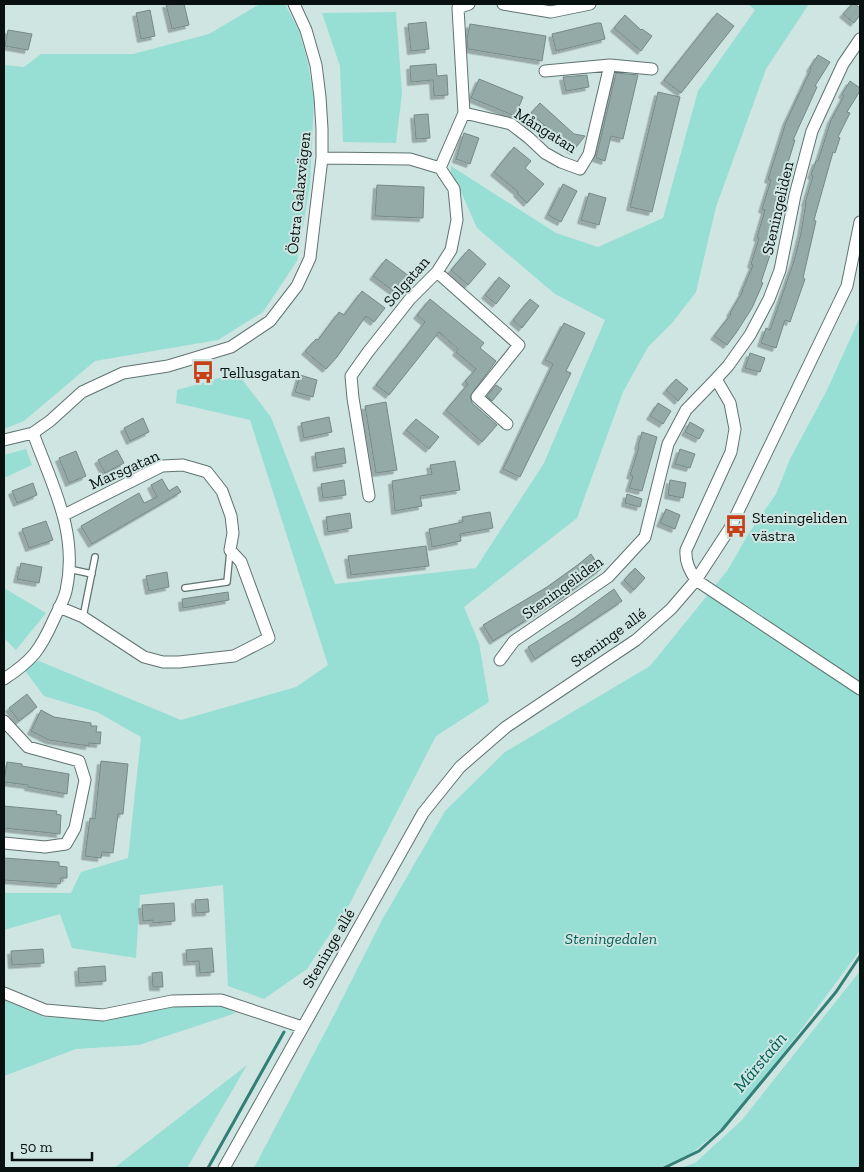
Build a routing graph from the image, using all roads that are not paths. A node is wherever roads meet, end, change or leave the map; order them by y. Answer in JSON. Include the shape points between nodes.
{"nodes":[{"id":1,"x":294,"y":4,"type":"edge"},
{"id":2,"x":469,"y":4,"type":"edge"},
{"id":3,"x":503,"y":4,"type":"edge"},
{"id":4,"x":590,"y":4,"type":"edge"},
{"id":5,"x":860,"y":39,"type":"edge"},
{"id":6,"x":610,"y":65,"type":"junction"},
{"id":7,"x":652,"y":69,"type":"dead end"},
{"id":8,"x":545,"y":71,"type":"dead end"},
{"id":9,"x":464,"y":113,"type":"junction"},
{"id":10,"x":322,"y":158,"type":"junction"},
{"id":11,"x":440,"y":168,"type":"junction"},
{"id":12,"x":860,"y":222,"type":"edge"},
{"id":13,"x":437,"y":272,"type":"junction"},
{"id":14,"x":716,"y":379,"type":"junction"},
{"id":15,"x":507,"y":424,"type":"dead end"},
{"id":16,"x":33,"y":433,"type":"junction"},
{"id":17,"x":4,"y":440,"type":"edge"},
{"id":18,"x":369,"y":496,"type":"dead end"},
{"id":19,"x":64,"y":515,"type":"junction"},
{"id":20,"x":230,"y":550,"type":"junction"},
{"id":21,"x":95,"y":557,"type":"dead end"},
{"id":22,"x":68,"y":569,"type":"junction"},
{"id":23,"x":92,"y":574,"type":"junction"},
{"id":24,"x":696,"y":580,"type":"junction"},
{"id":25,"x":185,"y":588,"type":"dead end"},
{"id":26,"x":59,"y":607,"type":"junction"},
{"id":27,"x":83,"y":616,"type":"junction"},
{"id":28,"x":500,"y":660,"type":"dead end"},
{"id":29,"x":4,"y":679,"type":"edge"},
{"id":30,"x":860,"y":689,"type":"edge"},
{"id":31,"x":4,"y":721,"type":"edge"},
{"id":32,"x":4,"y":843,"type":"edge"},
{"id":33,"x":4,"y":993,"type":"edge"},
{"id":34,"x":302,"y":1027,"type":"junction"},
{"id":35,"x":224,"y":1168,"type":"edge"}],
"edges":[{"from":1,"to":10,"type":"street","name":"Östra Galaxvägen","via":[[316,65]]},
{"from":2,"to":9,"type":"street","via":[[458,8]]},
{"from":3,"to":4,"type":"street","via":[[551,12]]},
{"from":5,"to":14,"type":"street","name":"Steningeliden","via":[[844,64],[812,132],[780,270],[769,299],[750,335]]},
{"from":6,"to":7,"type":"street"},
{"from":6,"to":8,"type":"street"},
{"from":6,"to":9,"type":"street","name":"Mångatan","via":[[589,154],[580,169],[545,153],[511,124]]},
{"from":9,"to":11,"type":"street"},
{"from":10,"to":11,"type":"street","via":[[410,159]]},
{"from":10,"to":16,"type":"street","name":"Östra Galaxvägen","via":[[310,258],[298,286],[270,321],[231,347],[168,366],[123,373],[82,392]]},
{"from":11,"to":13,"type":"street","name":"Solgatan","via":[[454,189],[457,220],[451,250]]},
{"from":12,"to":24,"type":"street","name":"Steninge allé","via":[[847,286],[730,528]]},
{"from":13,"to":15,"type":"street","via":[[519,345],[477,397]]},
{"from":13,"to":18,"type":"street","name":"Solgatan","via":[[410,299],[351,376]]},
{"from":14,"to":24,"type":"street","via":[[730,403],[734,429],[731,452],[686,550],[685,558]]},
{"from":14,"to":28,"type":"street","name":"Steningeliden","via":[[686,410],[668,444],[645,537],[608,577],[514,641]]},
{"from":16,"to":17,"type":"street","name":"Östra Galaxvägen"},
{"from":16,"to":19,"type":"street"},
{"from":19,"to":20,"type":"street","name":"Marsgatan","via":[[162,466],[184,465],[208,472],[222,491],[231,516]]},
{"from":19,"to":22,"type":"street","via":[[70,554]]},
{"from":20,"to":25,"type":"lane","via":[[227,582]]},
{"from":20,"to":27,"type":"street","via":[[241,562],[268,638],[234,656],[162,662],[144,657]]},
{"from":21,"to":23,"type":"lane"},
{"from":22,"to":23,"type":"lane"},
{"from":22,"to":26,"type":"street","via":[[66,592]]},
{"from":23,"to":27,"type":"lane"},
{"from":24,"to":30,"type":"street"},
{"from":24,"to":34,"type":"street","name":"Steninge allé","via":[[672,609],[636,640],[506,727],[460,767],[423,813]]},
{"from":26,"to":27,"type":"street"},
{"from":26,"to":29,"type":"street","via":[[42,645],[23,666]]},
{"from":31,"to":32,"type":"street","via":[[28,747],[79,761],[85,780],[75,828],[66,844]]},
{"from":33,"to":34,"type":"street","via":[[45,1010],[103,1014],[172,1001],[221,1000]]},
{"from":34,"to":35,"type":"street","name":"Steninge allé"}]}
